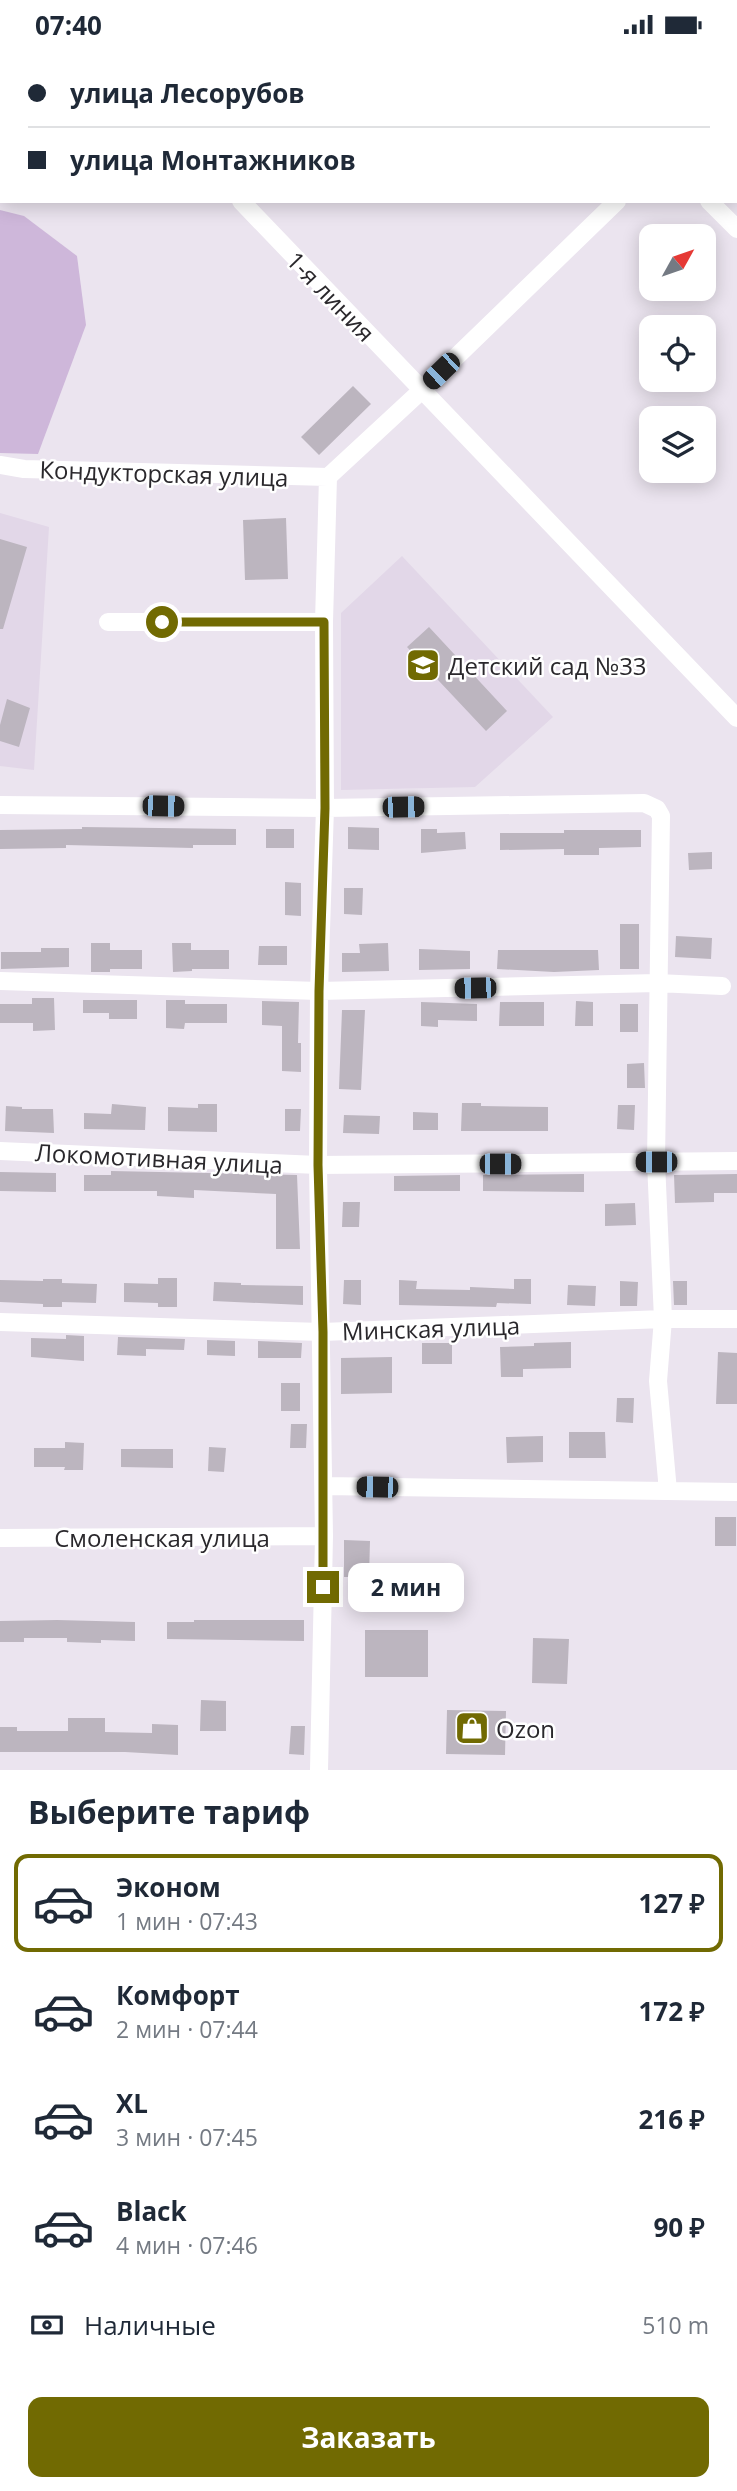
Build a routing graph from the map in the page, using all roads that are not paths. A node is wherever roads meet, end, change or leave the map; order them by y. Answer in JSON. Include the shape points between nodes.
{"nodes":[{"id":1,"x":242,"y":203,"type":"edge"},
{"id":2,"x":615,"y":203,"type":"edge"},
{"id":3,"x":711,"y":203,"type":"edge"},
{"id":4,"x":737,"y":229,"type":"edge"},
{"id":5,"x":422,"y":390,"type":"junction"},
{"id":6,"x":0,"y":465,"type":"edge"},
{"id":7,"x":328,"y":477,"type":"junction"},
{"id":8,"x":108,"y":622,"type":"dead end"},
{"id":9,"x":324,"y":622,"type":"junction"},
{"id":10,"x":737,"y":718,"type":"edge"},
{"id":11,"x":0,"y":805,"type":"edge"},
{"id":12,"x":325,"y":808,"type":"junction"},
{"id":13,"x":0,"y":981,"type":"edge"},
{"id":14,"x":657,"y":983,"type":"junction"},
{"id":15,"x":722,"y":986,"type":"dead end"},
{"id":16,"x":319,"y":991,"type":"junction"},
{"id":17,"x":0,"y":1151,"type":"edge"},
{"id":18,"x":737,"y":1161,"type":"edge"},
{"id":19,"x":656,"y":1162,"type":"junction"},
{"id":20,"x":318,"y":1165,"type":"junction"},
{"id":21,"x":663,"y":1319,"type":"junction"},
{"id":22,"x":737,"y":1319,"type":"edge"},
{"id":23,"x":0,"y":1322,"type":"edge"},
{"id":24,"x":323,"y":1332,"type":"junction"},
{"id":25,"x":324,"y":1486,"type":"junction"},
{"id":26,"x":668,"y":1491,"type":"junction"},
{"id":27,"x":737,"y":1492,"type":"edge"},
{"id":28,"x":324,"y":1536,"type":"junction"},
{"id":29,"x":0,"y":1538,"type":"edge"},
{"id":30,"x":319,"y":1770,"type":"edge"}],
"edges":[{"from":1,"to":5,"type":"street","name":"1-я линия"},
{"from":2,"to":5,"type":"street"},
{"from":3,"to":4,"type":"street"},
{"from":5,"to":7,"type":"street"},
{"from":5,"to":10,"type":"street","name":"1-я линия"},
{"from":6,"to":7,"type":"street","name":"Кондукторская улица","via":[[121,473]]},
{"from":7,"to":9,"type":"street"},
{"from":8,"to":9,"type":"street"},
{"from":9,"to":12,"type":"street"},
{"from":11,"to":12,"type":"street"},
{"from":12,"to":14,"type":"street","via":[[650,804],[662,816]]},
{"from":12,"to":16,"type":"street"},
{"from":13,"to":16,"type":"street"},
{"from":14,"to":15,"type":"street"},
{"from":14,"to":16,"type":"street"},
{"from":14,"to":19,"type":"street"},
{"from":16,"to":20,"type":"street"},
{"from":17,"to":20,"type":"street","name":"Локомотивная улица"},
{"from":18,"to":19,"type":"street","name":"Локомотивная улица"},
{"from":19,"to":20,"type":"street","name":"Локомотивная улица"},
{"from":19,"to":21,"type":"street"},
{"from":20,"to":24,"type":"street"},
{"from":21,"to":22,"type":"street","name":"Минская улица"},
{"from":21,"to":24,"type":"street","name":"Минская улица"},
{"from":21,"to":26,"type":"street","via":[[658,1381]]},
{"from":23,"to":24,"type":"street","name":"Минская улица"},
{"from":24,"to":25,"type":"street"},
{"from":25,"to":26,"type":"street"},
{"from":25,"to":28,"type":"street"},
{"from":26,"to":27,"type":"street"},
{"from":28,"to":29,"type":"street","name":"Смоленская улица"},
{"from":28,"to":30,"type":"street"}]}
